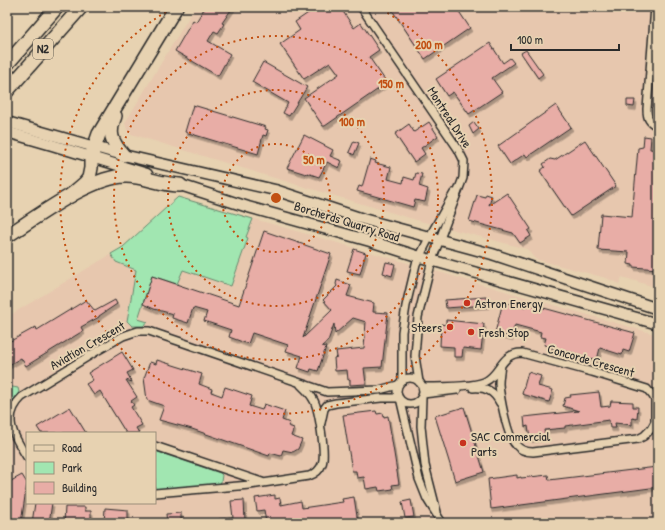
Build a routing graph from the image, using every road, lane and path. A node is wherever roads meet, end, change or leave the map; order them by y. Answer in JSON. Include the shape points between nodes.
{"nodes":[{"id":1,"x":57,"y":7,"type":"edge"},
{"id":2,"x":81,"y":7,"type":"edge"},
{"id":3,"x":176,"y":7,"type":"edge"},
{"id":4,"x":361,"y":7,"type":"edge"},
{"id":5,"x":655,"y":7,"type":"edge"},
{"id":6,"x":7,"y":64,"type":"edge"},
{"id":7,"x":128,"y":87,"type":"junction"},
{"id":8,"x":7,"y":91,"type":"edge"},
{"id":9,"x":7,"y":122,"type":"edge"},
{"id":10,"x":658,"y":126,"type":"edge"},
{"id":11,"x":7,"y":132,"type":"edge"},
{"id":12,"x":92,"y":152,"type":"junction"},
{"id":13,"x":123,"y":155,"type":"junction"},
{"id":14,"x":180,"y":185,"type":"junction"},
{"id":15,"x":70,"y":196,"type":"junction"},
{"id":16,"x":7,"y":236,"type":"edge"},
{"id":17,"x":435,"y":238,"type":"junction"},
{"id":18,"x":420,"y":257,"type":"junction"},
{"id":19,"x":432,"y":260,"type":"junction"},
{"id":20,"x":658,"y":309,"type":"edge"},
{"id":21,"x":658,"y":324,"type":"edge"},
{"id":22,"x":501,"y":366,"type":"junction"},
{"id":23,"x":400,"y":383,"type":"junction"},
{"id":24,"x":299,"y":384,"type":"junction"},
{"id":25,"x":422,"y":390,"type":"junction"},
{"id":26,"x":400,"y":400,"type":"junction"},
{"id":27,"x":502,"y":408,"type":"junction"},
{"id":28,"x":320,"y":429,"type":"junction"},
{"id":29,"x":156,"y":446,"type":"edge"},
{"id":30,"x":26,"y":454,"type":"edge"},
{"id":31,"x":266,"y":483,"type":"junction"},
{"id":32,"x":156,"y":493,"type":"edge"},
{"id":33,"x":438,"y":516,"type":"junction"},
{"id":34,"x":442,"y":523,"type":"edge"}],
"edges":[{"from":1,"to":6,"type":"highway","number":"N2"},
{"from":2,"to":8,"type":"highway","number":"N2"},
{"from":3,"to":7,"type":"highway"},
{"from":4,"to":17,"type":"street","name":"Montreal Drive","via":[[464,161],[460,185]]},
{"from":5,"to":10,"type":"street","via":[[647,108],[648,119]]},
{"from":7,"to":12,"type":"highway","via":[[104,125]]},
{"from":7,"to":13,"type":"highway","via":[[111,130],[115,145]]},
{"from":9,"to":12,"type":"main road","name":"Borcherds Quarry Road"},
{"from":11,"to":12,"type":"main road","name":"Borcherds Quarry Road","via":[[52,145]]},
{"from":12,"to":13,"type":"main road","name":"Borcherds Quarry Road"},
{"from":12,"to":14,"type":"main road","name":"Borcherds Quarry Road"},
{"from":12,"to":15,"type":"highway","via":[[89,178]]},
{"from":13,"to":17,"type":"main road","name":"Borcherds Quarry Road","via":[[275,190],[363,219]]},
{"from":14,"to":15,"type":"highway","via":[[135,176],[120,176],[94,184]]},
{"from":14,"to":18,"type":"main road","name":"Borcherds Quarry Road"},
{"from":15,"to":16,"type":"highway"},
{"from":17,"to":18,"type":"street"},
{"from":17,"to":19,"type":"street"},
{"from":17,"to":20,"type":"main road","name":"Borcherds Quarry Road","via":[[492,254]]},
{"from":18,"to":19,"type":"main road","name":"Borcherds Quarry Road"},
{"from":18,"to":23,"type":"street","via":[[406,306]]},
{"from":19,"to":21,"type":"main road","name":"Borcherds Quarry Road"},
{"from":19,"to":25,"type":"street","via":[[416,330],[415,356]]},
{"from":22,"to":25,"type":"street","name":"Concorde Crescent","via":[[490,379],[481,383]]},
{"from":22,"to":27,"type":"street","name":"Concorde Crescent","via":[[499,383]]},
{"from":22,"to":27,"type":"street","name":"Concorde Crescent","via":[[504,360],[512,355],[528,354],[642,386],[653,396],[656,406],[654,426],[641,438],[533,452],[522,450],[515,444]]},
{"from":23,"to":24,"type":"street","name":"Aviation Crescent","via":[[379,390],[331,392]]},
{"from":23,"to":25,"type":"street","via":[[412,378]]},
{"from":23,"to":26,"type":"street","via":[[397,392]]},
{"from":24,"to":28,"type":"street","name":"Aviation Crescent","via":[[313,399]]},
{"from":24,"to":30,"type":"street","name":"Aviation Crescent","via":[[149,331],[138,331],[123,336],[97,351],[18,401],[12,412],[11,428]]},
{"from":25,"to":26,"type":"street","via":[[419,401],[412,405]]},
{"from":25,"to":27,"type":"street","name":"Concorde Crescent","via":[[486,389],[494,394]]},
{"from":25,"to":33,"type":"street","via":[[421,426],[425,465]]},
{"from":26,"to":28,"type":"street","name":"Aviation Crescent","via":[[368,399],[331,404],[324,409]]},
{"from":26,"to":33,"type":"street","via":[[419,479],[427,499]]},
{"from":28,"to":31,"type":"street","name":"Aviation Crescent","via":[[324,457],[322,466],[309,476]]},
{"from":29,"to":31,"type":"street","name":"Aviation Crescent"},
{"from":31,"to":32,"type":"street","name":"Aviation Crescent"},
{"from":33,"to":34,"type":"street"}]}
